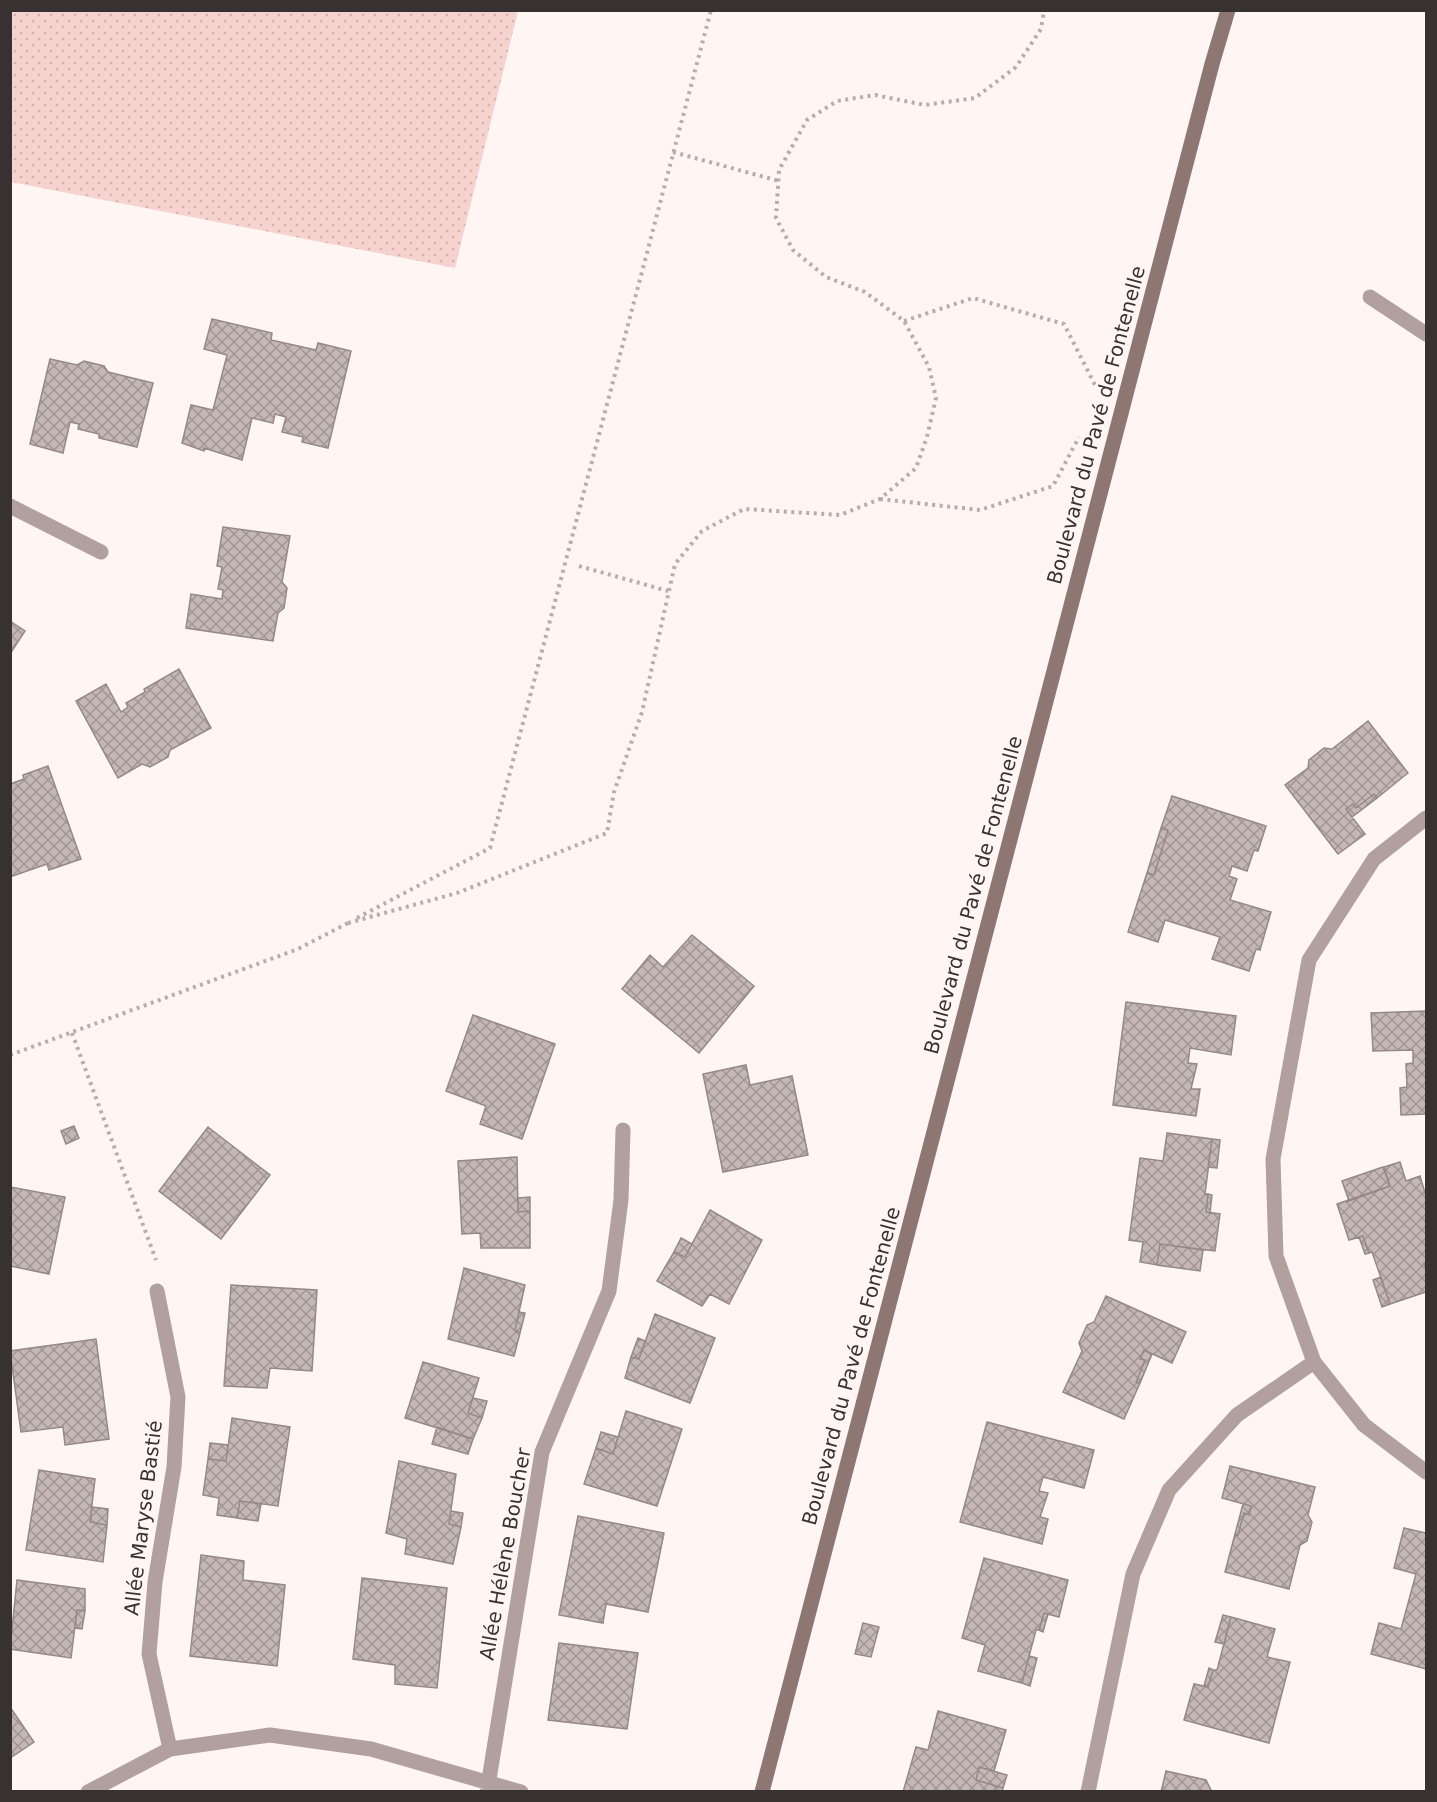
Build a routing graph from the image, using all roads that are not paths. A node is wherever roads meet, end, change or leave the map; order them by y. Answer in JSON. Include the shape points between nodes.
{"nodes":[{"id":1,"x":1228,"y":10,"type":"edge"},
{"id":2,"x":1370,"y":297,"type":"dead end"},
{"id":3,"x":1426,"y":334,"type":"edge"},
{"id":4,"x":10,"y":506,"type":"edge"},
{"id":5,"x":101,"y":552,"type":"dead end"},
{"id":6,"x":1426,"y":818,"type":"edge"},
{"id":7,"x":623,"y":1130,"type":"dead end"},
{"id":8,"x":157,"y":1291,"type":"road end"},
{"id":9,"x":1314,"y":1362,"type":"junction"},
{"id":10,"x":1426,"y":1472,"type":"edge"},
{"id":11,"x":170,"y":1749,"type":"junction"},
{"id":12,"x":488,"y":1787,"type":"edge"},
{"id":13,"x":88,"y":1791,"type":"edge"},
{"id":14,"x":521,"y":1791,"type":"edge"},
{"id":15,"x":762,"y":1791,"type":"edge"},
{"id":16,"x":1088,"y":1791,"type":"edge"}],
"edges":[{"from":1,"to":15,"type":"main road","name":"Boulevard du Pavé de Fontenelle"},
{"from":2,"to":3,"type":"street"},
{"from":4,"to":5,"type":"street"},
{"from":6,"to":9,"type":"street","via":[[1374,859],[1309,960],[1273,1159],[1276,1256]]},
{"from":7,"to":12,"type":"street","name":"Allée Hélène Boucher","via":[[621,1200],[609,1291],[542,1452]]},
{"from":8,"to":11,"type":"street","name":"Allée Maryse Bastié","via":[[178,1397],[174,1467],[155,1582],[149,1654]]},
{"from":9,"to":10,"type":"street","via":[[1364,1425]]},
{"from":9,"to":16,"type":"street","via":[[1237,1415],[1169,1490],[1133,1574]]},
{"from":11,"to":12,"type":"street","via":[[270,1735],[372,1749]]},
{"from":11,"to":13,"type":"street"},
{"from":12,"to":14,"type":"street"}]}
